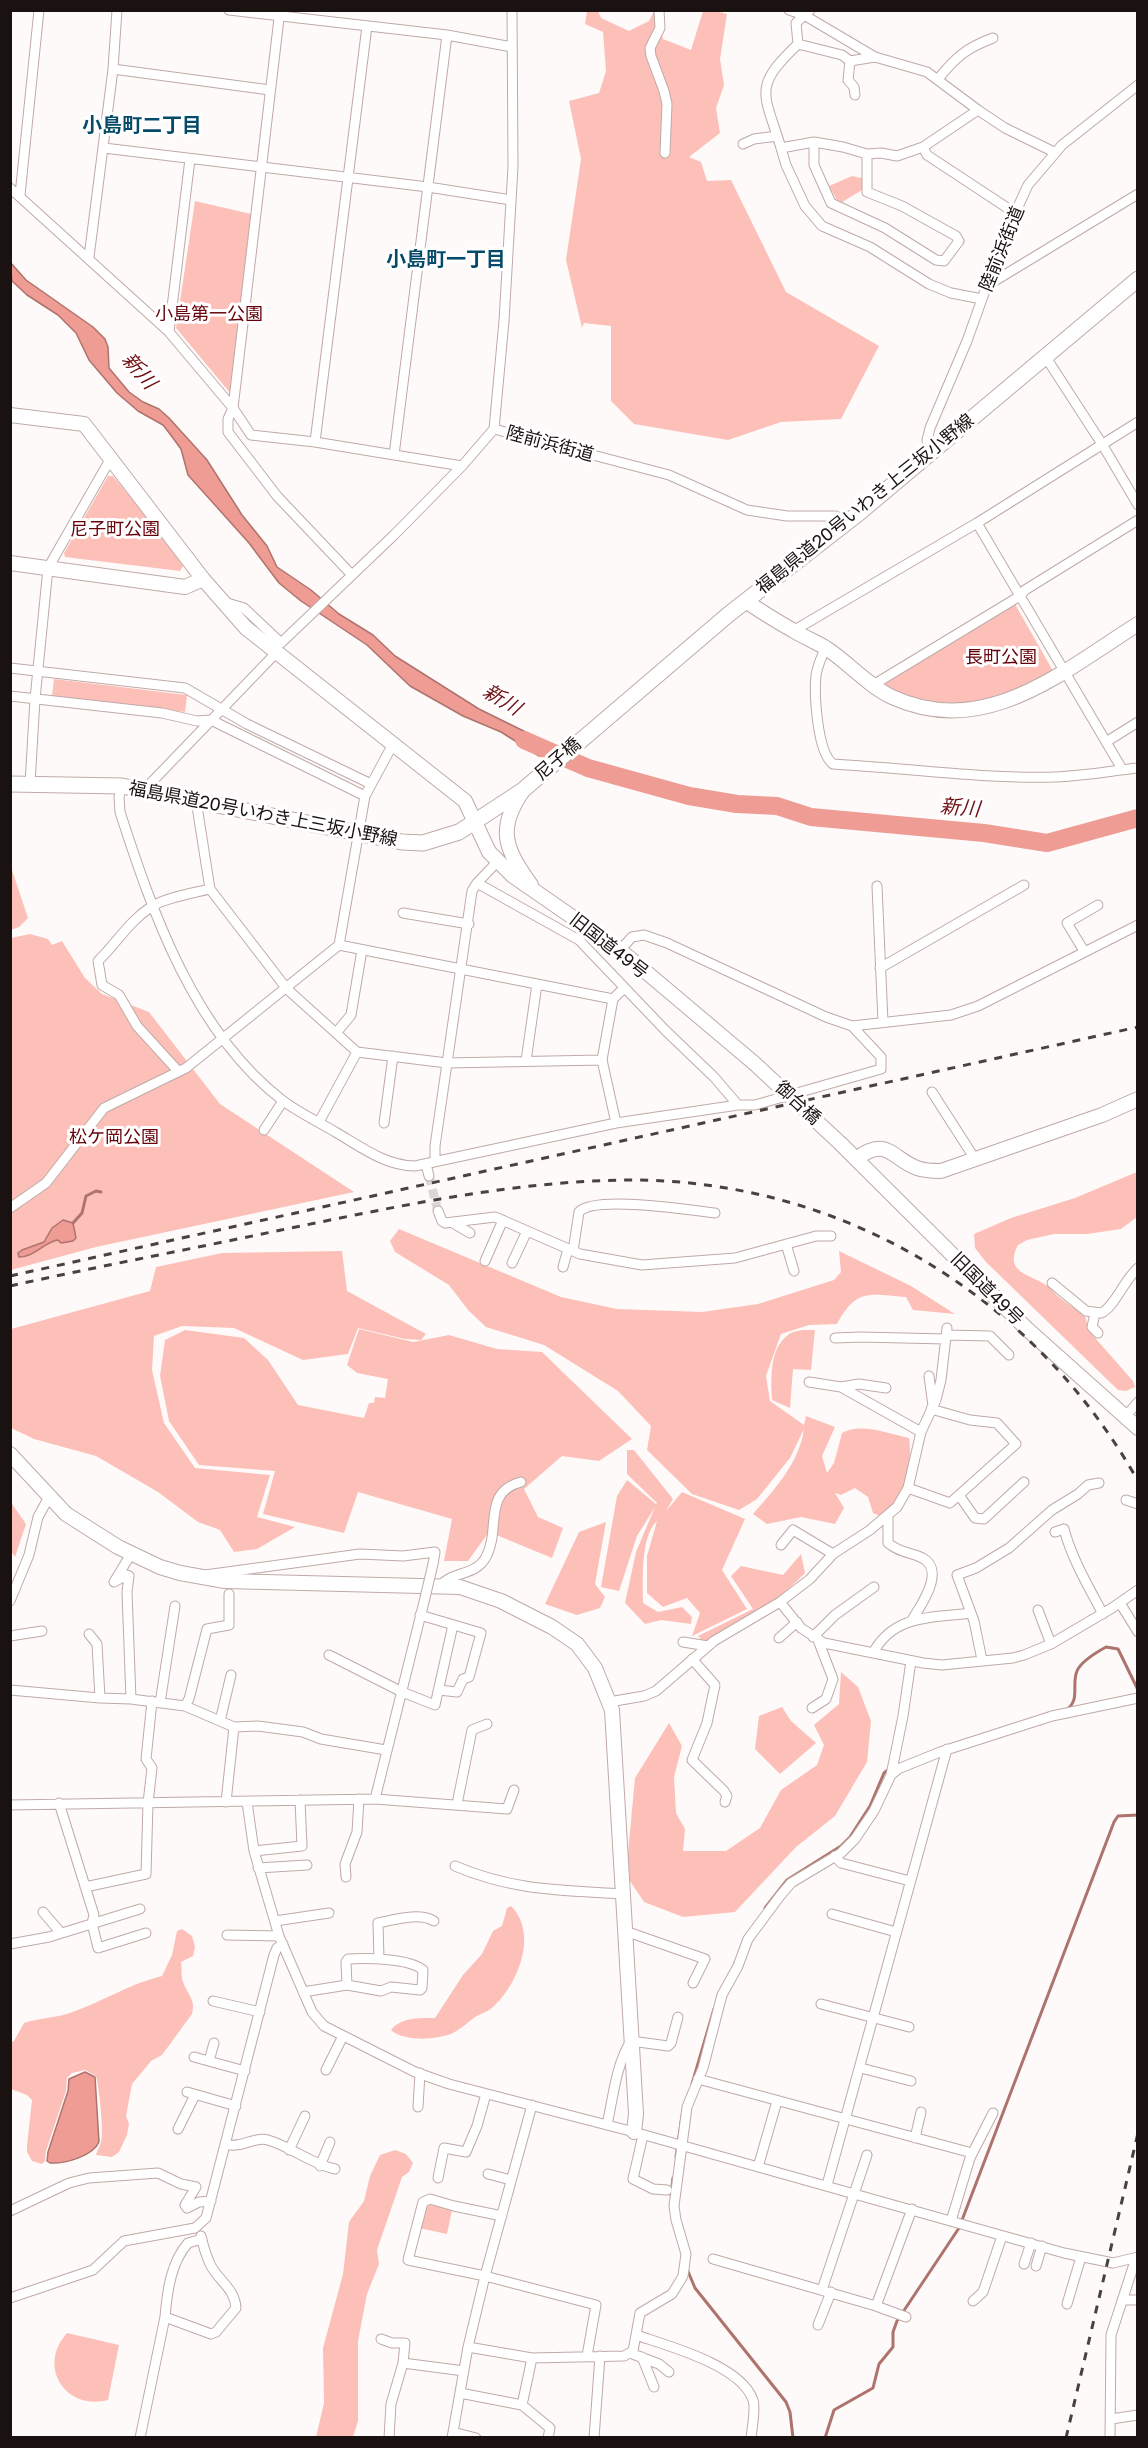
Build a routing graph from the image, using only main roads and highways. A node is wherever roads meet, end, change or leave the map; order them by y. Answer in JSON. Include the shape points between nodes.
{"nodes":[{"id":1,"x":1137,"y":279,"type":"edge"},
{"id":2,"x":593,"y":729,"type":"joint"},
{"id":3,"x":10,"y":784,"type":"edge"},
{"id":4,"x":474,"y":822,"type":"joint"}],
"edges":[{"from":1,"to":2,"type":"main road","name":"福島県道20号いわき上三坂小野線"},
{"from":2,"to":4,"type":"main road","name":"尼子橋","via":[[523,790]]},
{"from":3,"to":4,"type":"main road","name":"福島県道20号いわき上三坂小野線","via":[[145,789],[402,842],[423,843],[459,832]]}]}
